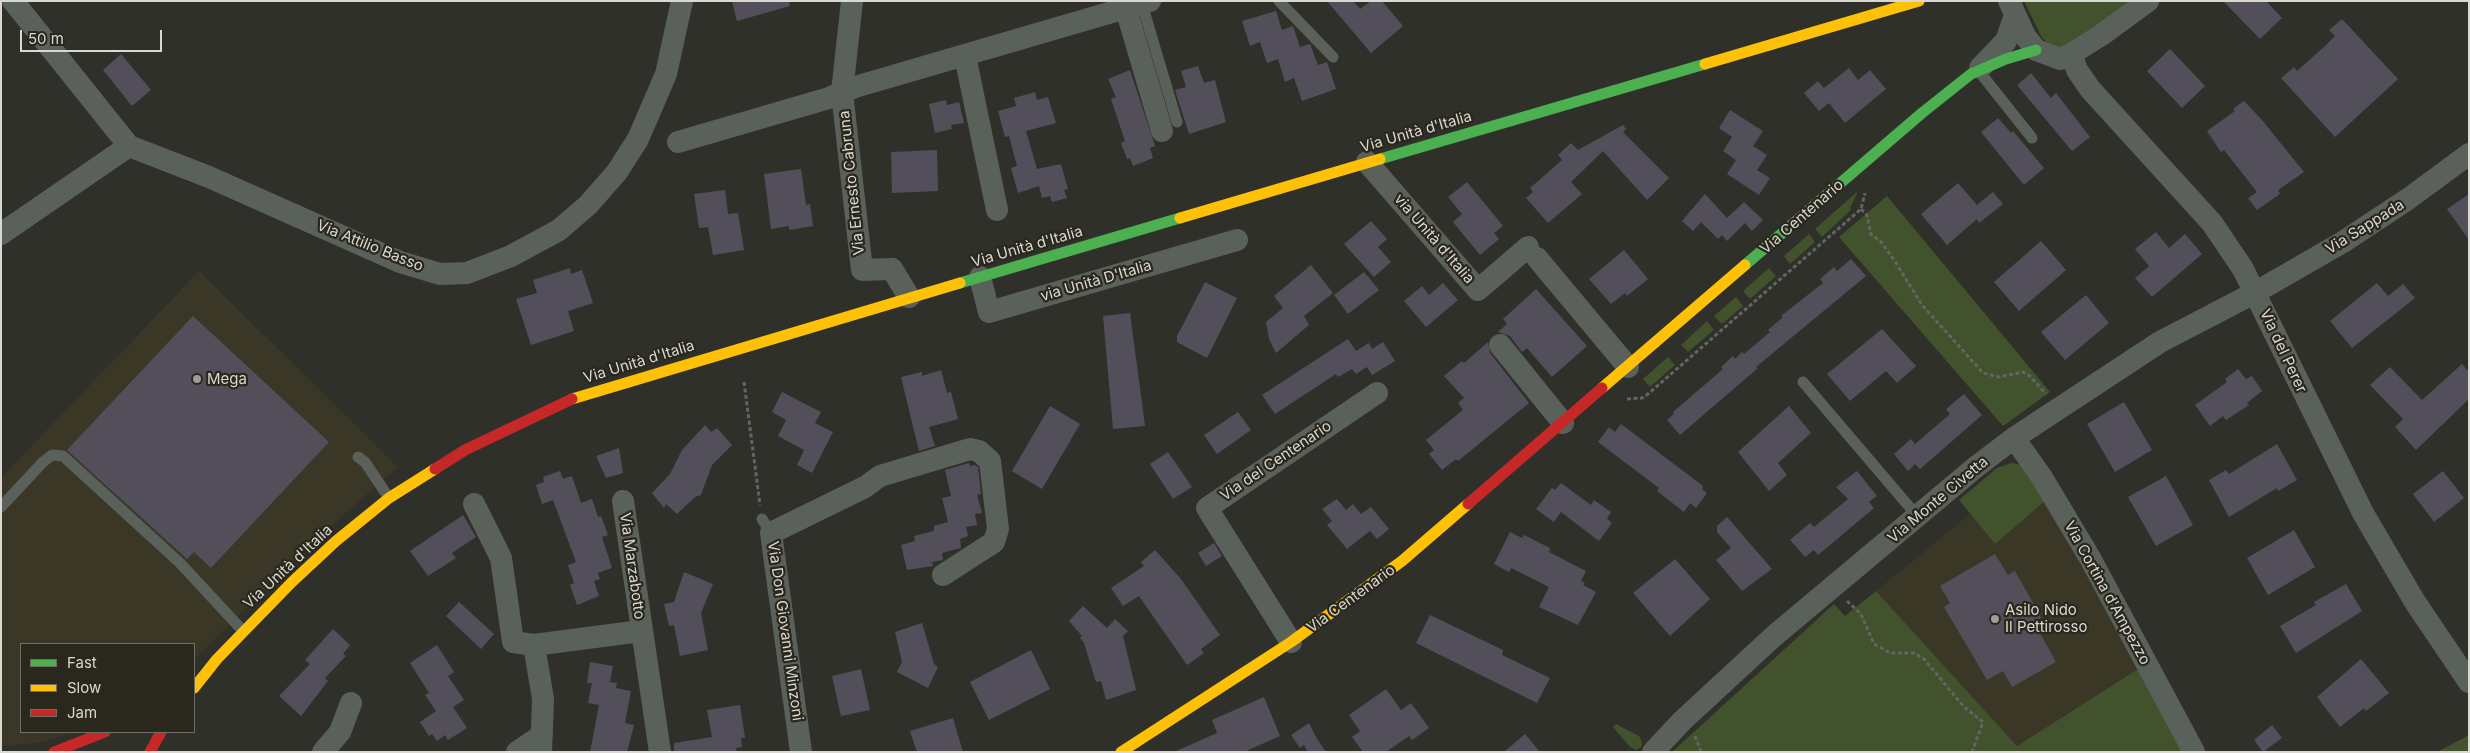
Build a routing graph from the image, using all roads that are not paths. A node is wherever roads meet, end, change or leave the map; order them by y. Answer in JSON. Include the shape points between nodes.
{"nodes":[{"id":1,"x":13,"y":1,"type":"edge"},
{"id":2,"x":682,"y":1,"type":"edge"},
{"id":3,"x":852,"y":1,"type":"edge"},
{"id":4,"x":1279,"y":1,"type":"edge"},
{"id":5,"x":1919,"y":1,"type":"edge"},
{"id":6,"x":2148,"y":1,"type":"edge"},
{"id":7,"x":1139,"y":5,"type":"edge"},
{"id":8,"x":2012,"y":8,"type":"edge"},
{"id":9,"x":2036,"y":50,"type":"junction"},
{"id":10,"x":965,"y":56,"type":"junction"},
{"id":11,"x":1333,"y":57,"type":"dead end"},
{"id":12,"x":2066,"y":57,"type":"junction"},
{"id":13,"x":1978,"y":70,"type":"junction"},
{"id":14,"x":842,"y":92,"type":"junction"},
{"id":15,"x":1169,"y":127,"type":"dead end"},
{"id":16,"x":2032,"y":138,"type":"dead end"},
{"id":17,"x":678,"y":142,"type":"dead end"},
{"id":18,"x":129,"y":146,"type":"junction"},
{"id":19,"x":2469,"y":154,"type":"edge"},
{"id":20,"x":1367,"y":162,"type":"junction"},
{"id":21,"x":997,"y":210,"type":"dead end"},
{"id":22,"x":1,"y":234,"type":"edge"},
{"id":23,"x":1237,"y":240,"type":"dead end"},
{"id":24,"x":980,"y":277,"type":"junction"},
{"id":25,"x":2256,"y":292,"type":"junction"},
{"id":26,"x":909,"y":297,"type":"junction"},
{"id":27,"x":1500,"y":344,"type":"dead end"},
{"id":28,"x":1628,"y":367,"type":"junction"},
{"id":29,"x":1803,"y":382,"type":"dead end"},
{"id":30,"x":1377,"y":393,"type":"dead end"},
{"id":31,"x":1563,"y":423,"type":"junction"},
{"id":32,"x":2014,"y":438,"type":"junction"},
{"id":33,"x":358,"y":457,"type":"dead end"},
{"id":34,"x":389,"y":498,"type":"junction"},
{"id":35,"x":623,"y":501,"type":"dead end"},
{"id":36,"x":474,"y":504,"type":"dead end"},
{"id":37,"x":1,"y":507,"type":"edge"},
{"id":38,"x":1918,"y":517,"type":"junction"},
{"id":39,"x":943,"y":575,"type":"dead end"},
{"id":40,"x":243,"y":631,"type":"junction"},
{"id":41,"x":641,"y":631,"type":"junction"},
{"id":42,"x":1291,"y":642,"type":"junction"},
{"id":43,"x":534,"y":645,"type":"junction"},
{"id":44,"x":217,"y":659,"type":"junction"},
{"id":45,"x":195,"y":675,"type":"edge"},
{"id":46,"x":2469,"y":682,"type":"edge"},
{"id":47,"x":195,"y":687,"type":"edge"},
{"id":48,"x":351,"y":703,"type":"dead end"},
{"id":49,"x":102,"y":733,"type":"edge"},
{"id":50,"x":160,"y":733,"type":"edge"},
{"id":51,"x":542,"y":743,"type":"edge"},
{"id":52,"x":54,"y":752,"type":"edge"},
{"id":53,"x":150,"y":752,"type":"edge"},
{"id":54,"x":323,"y":752,"type":"edge"},
{"id":55,"x":518,"y":752,"type":"edge"},
{"id":56,"x":660,"y":752,"type":"edge"},
{"id":57,"x":801,"y":752,"type":"edge"},
{"id":58,"x":1121,"y":752,"type":"edge"},
{"id":59,"x":1653,"y":752,"type":"edge"},
{"id":60,"x":2194,"y":752,"type":"edge"}],
"edges":[{"from":1,"to":18,"type":"street"},
{"from":2,"to":18,"type":"street","name":"Via Attilio Basso","via":[[666,74],[638,139],[617,172],[559,230],[511,256],[467,273],[440,274],[400,262],[209,177]]},
{"from":3,"to":14,"type":"street","name":"Via Ernesto Cabruna"},
{"from":4,"to":11,"type":"lane"},
{"from":5,"to":20,"type":"street","name":"Via Unità d'Italia"},
{"from":6,"to":12,"type":"street"},
{"from":7,"to":10,"type":"street","name":"Via Ernesto Cabruna"},
{"from":7,"to":15,"type":"street","name":"Via Ernesto Cabruna"},
{"from":8,"to":9,"type":"street","name":"Via Centenario"},
{"from":8,"to":13,"type":"street","name":"Via Centenario","via":[[2006,41]]},
{"from":9,"to":12,"type":"street"},
{"from":9,"to":13,"type":"street","name":"Via Centenario"},
{"from":10,"to":14,"type":"street","name":"Via Ernesto Cabruna"},
{"from":10,"to":21,"type":"street"},
{"from":12,"to":25,"type":"street","name":"Via del Perer","via":[[2090,89],[2212,223]]},
{"from":13,"to":16,"type":"lane"},
{"from":13,"to":28,"type":"street","name":"Via Centenario","via":[[1922,113]]},
{"from":14,"to":17,"type":"street","name":"Via Ernesto Cabruna"},
{"from":14,"to":26,"type":"street","name":"Via Ernesto Cabruna","via":[[862,270],[892,269]]},
{"from":18,"to":22,"type":"street"},
{"from":19,"to":25,"type":"street","name":"Via Sappada","via":[[2382,217]]},
{"from":20,"to":24,"type":"street","name":"Via Unità d'Italia"},
{"from":20,"to":28,"type":"street","name":"via Unità d'Italia","via":[[1478,290],[1532,253]]},
{"from":23,"to":24,"type":"street","name":"via Unità D'Italia","via":[[990,312]]},
{"from":24,"to":26,"type":"street","name":"Via Unità d'Italia"},
{"from":25,"to":32,"type":"street","name":"Via Monte Civetta","via":[[2160,342]]},
{"from":25,"to":46,"type":"street","name":"Via del Perer","via":[[2363,512],[2415,602]]},
{"from":26,"to":34,"type":"street","name":"Via Unità d'Italia","via":[[566,402],[465,450]]},
{"from":27,"to":31,"type":"street"},
{"from":28,"to":31,"type":"street","name":"Via Centenario"},
{"from":29,"to":38,"type":"lane"},
{"from":30,"to":42,"type":"street","name":"Via del Centenario","via":[[1207,508]]},
{"from":31,"to":42,"type":"street","name":"Via Centenario","via":[[1402,561]]},
{"from":32,"to":38,"type":"street","name":"Via Monte Civetta"},
{"from":32,"to":60,"type":"street","name":"Via Cortina d'Ampezzo","via":[[2090,558]]},
{"from":33,"to":34,"type":"lane","via":[[368,466]]},
{"from":34,"to":40,"type":"street","name":"Via Unità d'Italia","via":[[305,569]]},
{"from":35,"to":41,"type":"street","name":"Via Marzabotto"},
{"from":36,"to":43,"type":"street","name":"Via Marzabotto","via":[[501,558],[513,642]]},
{"from":37,"to":40,"type":"lane","via":[[43,462],[52,456],[63,456],[180,563]]},
{"from":38,"to":59,"type":"street","name":"Via Monte Civetta","via":[[1734,672]]},
{"from":39,"to":57,"type":"street","name":"Via Don Giovanni Minzoni","via":[[994,542],[998,529],[990,461],[979,451],[970,449],[880,476],[865,487],[767,526]]},
{"from":40,"to":44,"type":"street","name":"Via Unità d'Italia"},
{"from":41,"to":43,"type":"street","name":"Via Marzabotto"},
{"from":41,"to":56,"type":"street","name":"Via Marzabotto"},
{"from":42,"to":58,"type":"street","name":"Via Centenario"},
{"from":43,"to":51,"type":"street","via":[[543,699]]},
{"from":44,"to":45,"type":"street","name":"Via Unità d'Italia"},
{"from":44,"to":47,"type":"street","name":"Via Unità d'Italia"},
{"from":48,"to":54,"type":"street","via":[[340,732]]},
{"from":49,"to":52,"type":"street"},
{"from":50,"to":53,"type":"street"},
{"from":51,"to":55,"type":"street"}]}
